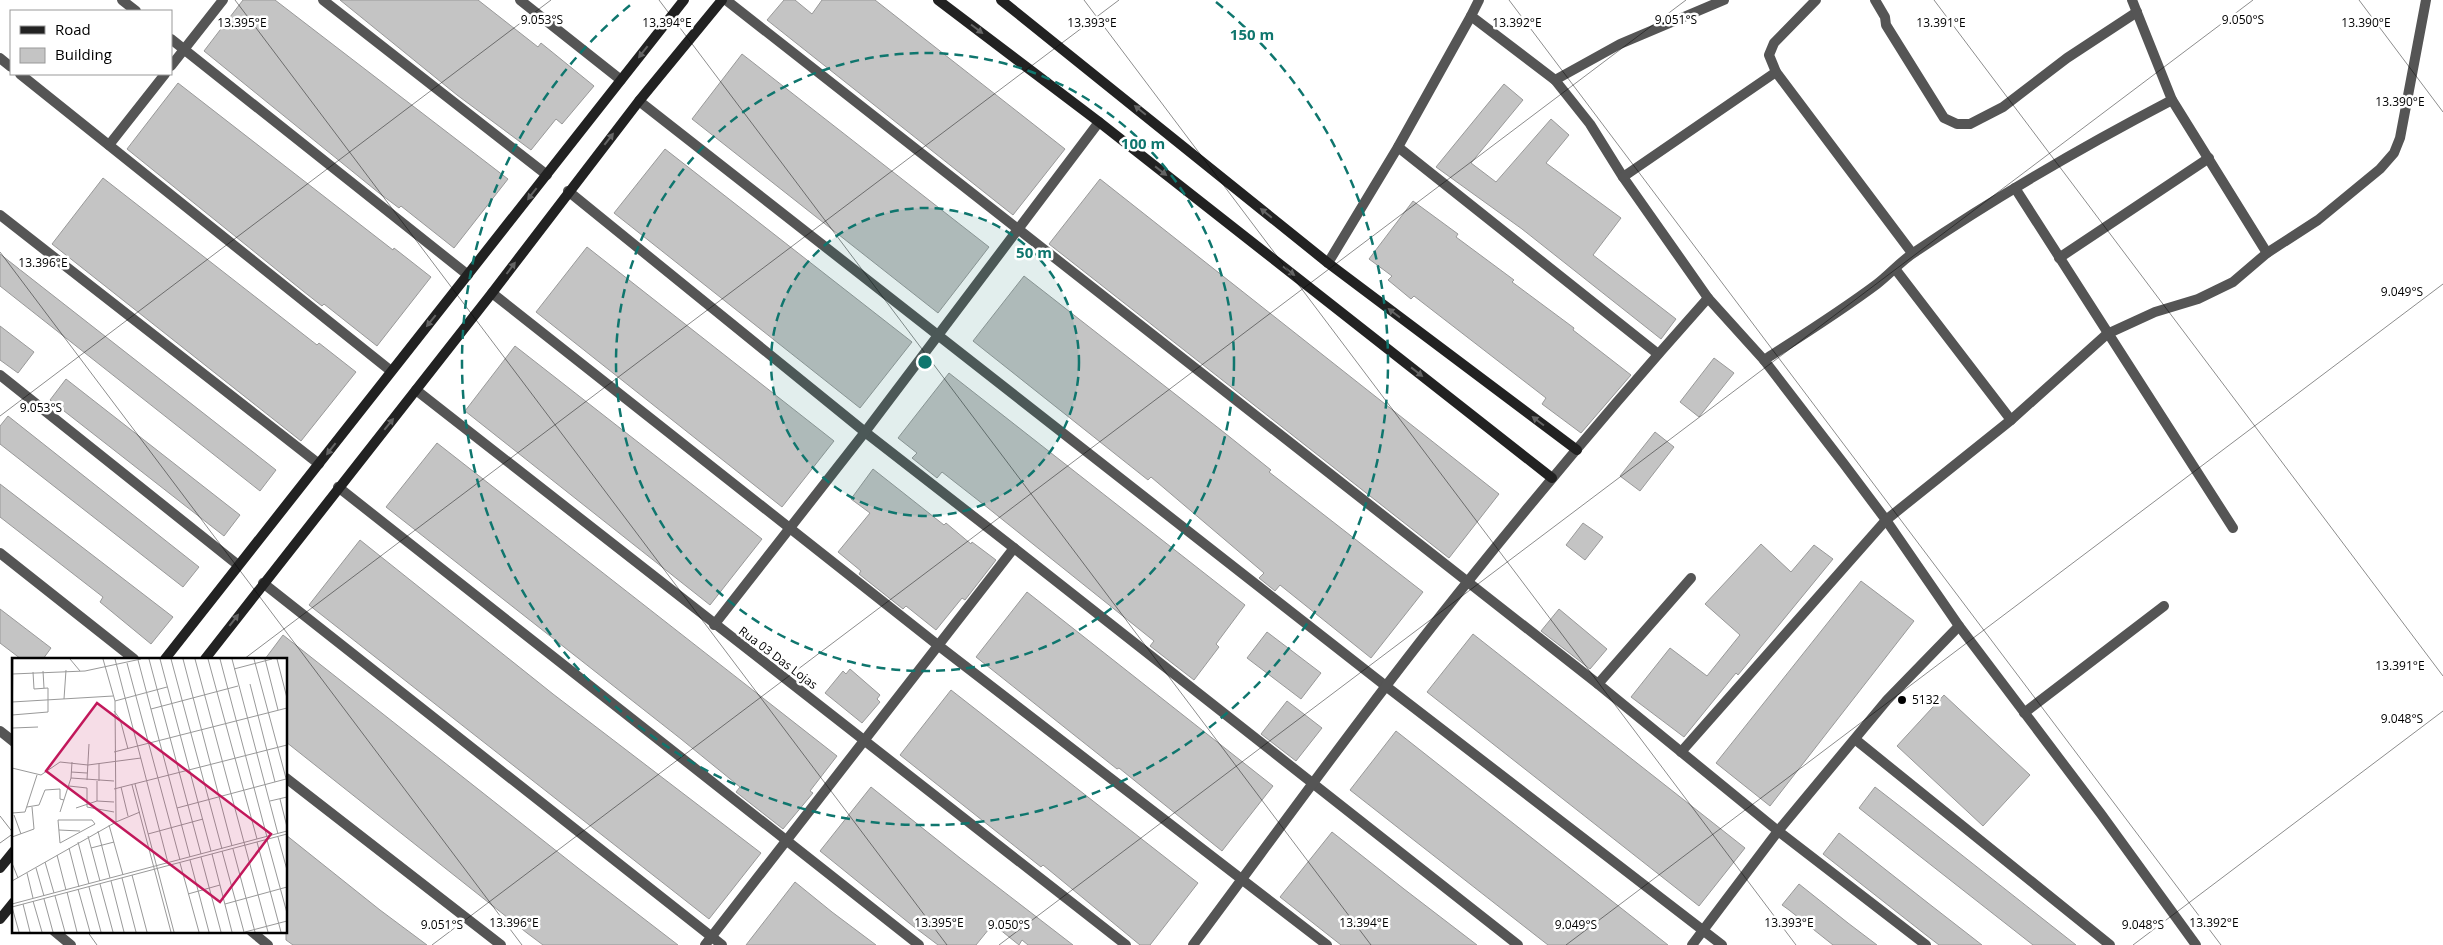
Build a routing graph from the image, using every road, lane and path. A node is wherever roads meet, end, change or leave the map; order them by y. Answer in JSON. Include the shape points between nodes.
{"nodes":[{"id":1,"x":122,"y":0,"type":"edge"},
{"id":2,"x":223,"y":0,"type":"edge"},
{"id":3,"x":323,"y":0,"type":"edge"},
{"id":4,"x":520,"y":0,"type":"edge"},
{"id":5,"x":684,"y":0,"type":"edge"},
{"id":6,"x":722,"y":0,"type":"edge"},
{"id":7,"x":726,"y":0,"type":"edge"},
{"id":8,"x":938,"y":0,"type":"edge"},
{"id":9,"x":1001,"y":0,"type":"edge"},
{"id":10,"x":1479,"y":0,"type":"edge"},
{"id":11,"x":1724,"y":0,"type":"edge"},
{"id":12,"x":1816,"y":0,"type":"edge"},
{"id":13,"x":1875,"y":0,"type":"edge"},
{"id":14,"x":2132,"y":0,"type":"edge"},
{"id":15,"x":2426,"y":0,"type":"edge"},
{"id":16,"x":135,"y":10,"type":"edge"},
{"id":17,"x":2137,"y":12,"type":"junction"},
{"id":18,"x":1471,"y":16,"type":"junction"},
{"id":19,"x":172,"y":40,"type":"edge"},
{"id":20,"x":184,"y":49,"type":"junction"},
{"id":21,"x":0,"y":58,"type":"edge"},
{"id":22,"x":172,"y":65,"type":"edge"},
{"id":23,"x":10,"y":66,"type":"edge"},
{"id":24,"x":1776,"y":72,"type":"junction"},
{"id":25,"x":21,"y":75,"type":"edge"},
{"id":26,"x":164,"y":75,"type":"edge"},
{"id":27,"x":621,"y":80,"type":"junction"},
{"id":28,"x":1555,"y":80,"type":"junction"},
{"id":29,"x":2172,"y":100,"type":"junction"},
{"id":30,"x":639,"y":101,"type":"junction"},
{"id":31,"x":1099,"y":122,"type":"junction"},
{"id":32,"x":109,"y":145,"type":"junction"},
{"id":33,"x":1398,"y":147,"type":"junction"},
{"id":34,"x":2209,"y":158,"type":"junction"},
{"id":35,"x":547,"y":175,"type":"junction"},
{"id":36,"x":1623,"y":177,"type":"junction"},
{"id":37,"x":2015,"y":188,"type":"junction"},
{"id":38,"x":568,"y":192,"type":"junction"},
{"id":39,"x":0,"y":215,"type":"edge"},
{"id":40,"x":1018,"y":229,"type":"junction"},
{"id":41,"x":1912,"y":253,"type":"junction"},
{"id":42,"x":2267,"y":253,"type":"junction"},
{"id":43,"x":2059,"y":258,"type":"junction"},
{"id":44,"x":1328,"y":263,"type":"junction"},
{"id":45,"x":1896,"y":270,"type":"junction"},
{"id":46,"x":468,"y":275,"type":"junction"},
{"id":47,"x":492,"y":293,"type":"junction"},
{"id":48,"x":1708,"y":298,"type":"junction"},
{"id":49,"x":2107,"y":334,"type":"junction"},
{"id":50,"x":938,"y":335,"type":"junction"},
{"id":51,"x":1658,"y":354,"type":"junction"},
{"id":52,"x":1764,"y":360,"type":"junction"},
{"id":53,"x":391,"y":371,"type":"junction"},
{"id":54,"x":0,"y":375,"type":"edge"},
{"id":55,"x":416,"y":390,"type":"junction"},
{"id":56,"x":2011,"y":420,"type":"junction"},
{"id":57,"x":865,"y":432,"type":"junction"},
{"id":58,"x":1577,"y":450,"type":"junction"},
{"id":59,"x":319,"y":464,"type":"junction"},
{"id":60,"x":1552,"y":478,"type":"junction"},
{"id":61,"x":338,"y":487,"type":"junction"},
{"id":62,"x":1886,"y":520,"type":"junction"},
{"id":63,"x":790,"y":528,"type":"junction"},
{"id":64,"x":2233,"y":528,"type":"dead end"},
{"id":65,"x":1014,"y":548,"type":"junction"},
{"id":66,"x":0,"y":553,"type":"edge"},
{"id":67,"x":238,"y":565,"type":"junction"},
{"id":68,"x":1690,"y":578,"type":"dead end"},
{"id":69,"x":1468,"y":581,"type":"junction"},
{"id":70,"x":263,"y":583,"type":"junction"},
{"id":71,"x":2164,"y":606,"type":"dead end"},
{"id":72,"x":714,"y":625,"type":"junction"},
{"id":73,"x":1959,"y":626,"type":"junction"},
{"id":74,"x":939,"y":646,"type":"junction"},
{"id":75,"x":133,"y":658,"type":"edge"},
{"id":76,"x":166,"y":658,"type":"edge"},
{"id":77,"x":206,"y":658,"type":"edge"},
{"id":78,"x":1598,"y":684,"type":"junction"},
{"id":79,"x":1386,"y":687,"type":"junction"},
{"id":80,"x":2024,"y":713,"type":"junction"},
{"id":81,"x":0,"y":731,"type":"edge"},
{"id":82,"x":12,"y":740,"type":"edge"},
{"id":83,"x":866,"y":740,"type":"junction"},
{"id":84,"x":1856,"y":740,"type":"junction"},
{"id":85,"x":1681,"y":752,"type":"junction"},
{"id":86,"x":288,"y":780,"type":"edge"},
{"id":87,"x":1313,"y":783,"type":"junction"},
{"id":88,"x":1778,"y":832,"type":"junction"},
{"id":89,"x":786,"y":842,"type":"junction"},
{"id":90,"x":12,"y":853,"type":"edge"},
{"id":91,"x":0,"y":868,"type":"edge"},
{"id":92,"x":1243,"y":878,"type":"junction"},
{"id":93,"x":12,"y":904,"type":"edge"},
{"id":94,"x":0,"y":919,"type":"edge"},
{"id":95,"x":1704,"y":931,"type":"junction"},
{"id":96,"x":55,"y":932,"type":"edge"},
{"id":97,"x":252,"y":932,"type":"edge"},
{"id":98,"x":709,"y":941,"type":"edge"},
{"id":99,"x":71,"y":945,"type":"edge"},
{"id":100,"x":268,"y":945,"type":"edge"},
{"id":101,"x":501,"y":945,"type":"edge"},
{"id":102,"x":722,"y":945,"type":"edge"},
{"id":103,"x":919,"y":945,"type":"edge"},
{"id":104,"x":1126,"y":945,"type":"edge"},
{"id":105,"x":1193,"y":945,"type":"edge"},
{"id":106,"x":1328,"y":945,"type":"edge"},
{"id":107,"x":1518,"y":945,"type":"edge"},
{"id":108,"x":1692,"y":945,"type":"edge"},
{"id":109,"x":1722,"y":945,"type":"edge"},
{"id":110,"x":1926,"y":945,"type":"edge"},
{"id":111,"x":2110,"y":945,"type":"edge"},
{"id":112,"x":2196,"y":945,"type":"edge"}],
"edges":[{"from":1,"to":16,"type":"street"},
{"from":2,"to":20,"type":"street"},
{"from":3,"to":35,"type":"street"},
{"from":4,"to":27,"type":"street"},
{"from":5,"to":27,"type":"street","one_way":true},
{"from":6,"to":30,"type":"street"},
{"from":7,"to":40,"type":"street"},
{"from":8,"to":31,"type":"street","one_way":true},
{"from":44,"to":9,"type":"street","one_way":true},
{"from":10,"to":18,"type":"street"},
{"from":11,"to":28,"type":"street","via":[[1620,44]]},
{"from":12,"to":24,"type":"street","via":[[1770,49]]},
{"from":13,"to":17,"type":"street","via":[[1886,25],[1944,118],[1957,124],[1970,124],[2003,107],[2067,58]]},
{"from":14,"to":17,"type":"street"},
{"from":15,"to":42,"type":"street","via":[[2400,138],[2394,153],[2380,169],[2318,220]]},
{"from":17,"to":29,"type":"street"},
{"from":18,"to":28,"type":"street"},
{"from":18,"to":33,"type":"street"},
{"from":19,"to":20,"type":"street"},
{"from":20,"to":22,"type":"street"},
{"from":20,"to":46,"type":"street"},
{"from":21,"to":23,"type":"street"},
{"from":24,"to":36,"type":"street"},
{"from":24,"to":41,"type":"street"},
{"from":25,"to":32,"type":"street"},
{"from":26,"to":32,"type":"street"},
{"from":27,"to":35,"type":"street"},
{"from":28,"to":36,"type":"street","via":[[1590,124]]},
{"from":29,"to":34,"type":"street"},
{"from":29,"to":37,"type":"street"},
{"from":38,"to":30,"type":"street","one_way":true},
{"from":30,"to":50,"type":"street"},
{"from":31,"to":40,"type":"street"},
{"from":31,"to":60,"type":"street","one_way":true},
{"from":32,"to":53,"type":"street"},
{"from":33,"to":44,"type":"street"},
{"from":33,"to":51,"type":"street"},
{"from":34,"to":42,"type":"street"},
{"from":34,"to":43,"type":"street"},
{"from":35,"to":46,"type":"street","one_way":true},
{"from":36,"to":48,"type":"street"},
{"from":37,"to":41,"type":"street"},
{"from":37,"to":43,"type":"street"},
{"from":47,"to":38,"type":"street","one_way":true},
{"from":38,"to":57,"type":"street"},
{"from":39,"to":59,"type":"street"},
{"from":40,"to":50,"type":"street"},
{"from":40,"to":69,"type":"street"},
{"from":41,"to":45,"type":"street"},
{"from":42,"to":49,"type":"street","via":[[2233,282]]},
{"from":43,"to":49,"type":"street"},
{"from":58,"to":44,"type":"street","one_way":true},
{"from":45,"to":52,"type":"street"},
{"from":45,"to":56,"type":"street"},
{"from":46,"to":53,"type":"street","one_way":true},
{"from":47,"to":55,"type":"street"},
{"from":47,"to":63,"type":"street"},
{"from":48,"to":51,"type":"street"},
{"from":48,"to":52,"type":"street"},
{"from":49,"to":56,"type":"street"},
{"from":49,"to":64,"type":"street"},
{"from":50,"to":57,"type":"street"},
{"from":50,"to":79,"type":"street"},
{"from":51,"to":58,"type":"street"},
{"from":52,"to":62,"type":"street"},
{"from":53,"to":59,"type":"street","one_way":true},
{"from":54,"to":67,"type":"street"},
{"from":61,"to":55,"type":"street","one_way":true},
{"from":55,"to":72,"type":"street","name":"Rua 03 Das Lojas"},
{"from":56,"to":62,"type":"street"},
{"from":57,"to":63,"type":"street"},
{"from":57,"to":65,"type":"street"},
{"from":58,"to":60,"type":"street"},
{"from":59,"to":67,"type":"street"},
{"from":60,"to":69,"type":"street"},
{"from":61,"to":70,"type":"street"},
{"from":61,"to":89,"type":"street"},
{"from":62,"to":73,"type":"street"},
{"from":62,"to":85,"type":"street"},
{"from":63,"to":72,"type":"street"},
{"from":63,"to":74,"type":"street"},
{"from":65,"to":74,"type":"street"},
{"from":65,"to":87,"type":"street"},
{"from":66,"to":75,"type":"street"},
{"from":67,"to":76,"type":"street"},
{"from":68,"to":78,"type":"street"},
{"from":69,"to":78,"type":"street"},
{"from":69,"to":79,"type":"street"},
{"from":77,"to":70,"type":"street","one_way":true},
{"from":70,"to":98,"type":"street"},
{"from":71,"to":80,"type":"street"},
{"from":72,"to":83,"type":"street","name":"Rua 03 Das Lojas"},
{"from":73,"to":80,"type":"street"},
{"from":73,"to":84,"type":"street","via":[[1888,700]]},
{"from":74,"to":83,"type":"street"},
{"from":74,"to":92,"type":"street"},
{"from":78,"to":85,"type":"street"},
{"from":79,"to":87,"type":"street"},
{"from":79,"to":95,"type":"street"},
{"from":80,"to":112,"type":"street"},
{"from":81,"to":82,"type":"street"},
{"from":83,"to":89,"type":"street"},
{"from":83,"to":104,"type":"street","name":"Rua 03 Das Lojas"},
{"from":84,"to":88,"type":"street"},
{"from":84,"to":111,"type":"street"},
{"from":85,"to":88,"type":"street"},
{"from":86,"to":101,"type":"street"},
{"from":87,"to":92,"type":"street"},
{"from":87,"to":107,"type":"street"},
{"from":88,"to":95,"type":"street"},
{"from":88,"to":110,"type":"street"},
{"from":89,"to":98,"type":"street"},
{"from":89,"to":103,"type":"street"},
{"from":90,"to":91,"type":"street"},
{"from":92,"to":105,"type":"street"},
{"from":92,"to":106,"type":"street"},
{"from":93,"to":94,"type":"street"},
{"from":95,"to":108,"type":"street"},
{"from":95,"to":109,"type":"street"},
{"from":96,"to":99,"type":"street"},
{"from":97,"to":100,"type":"street"},
{"from":98,"to":102,"type":"street"}]}
